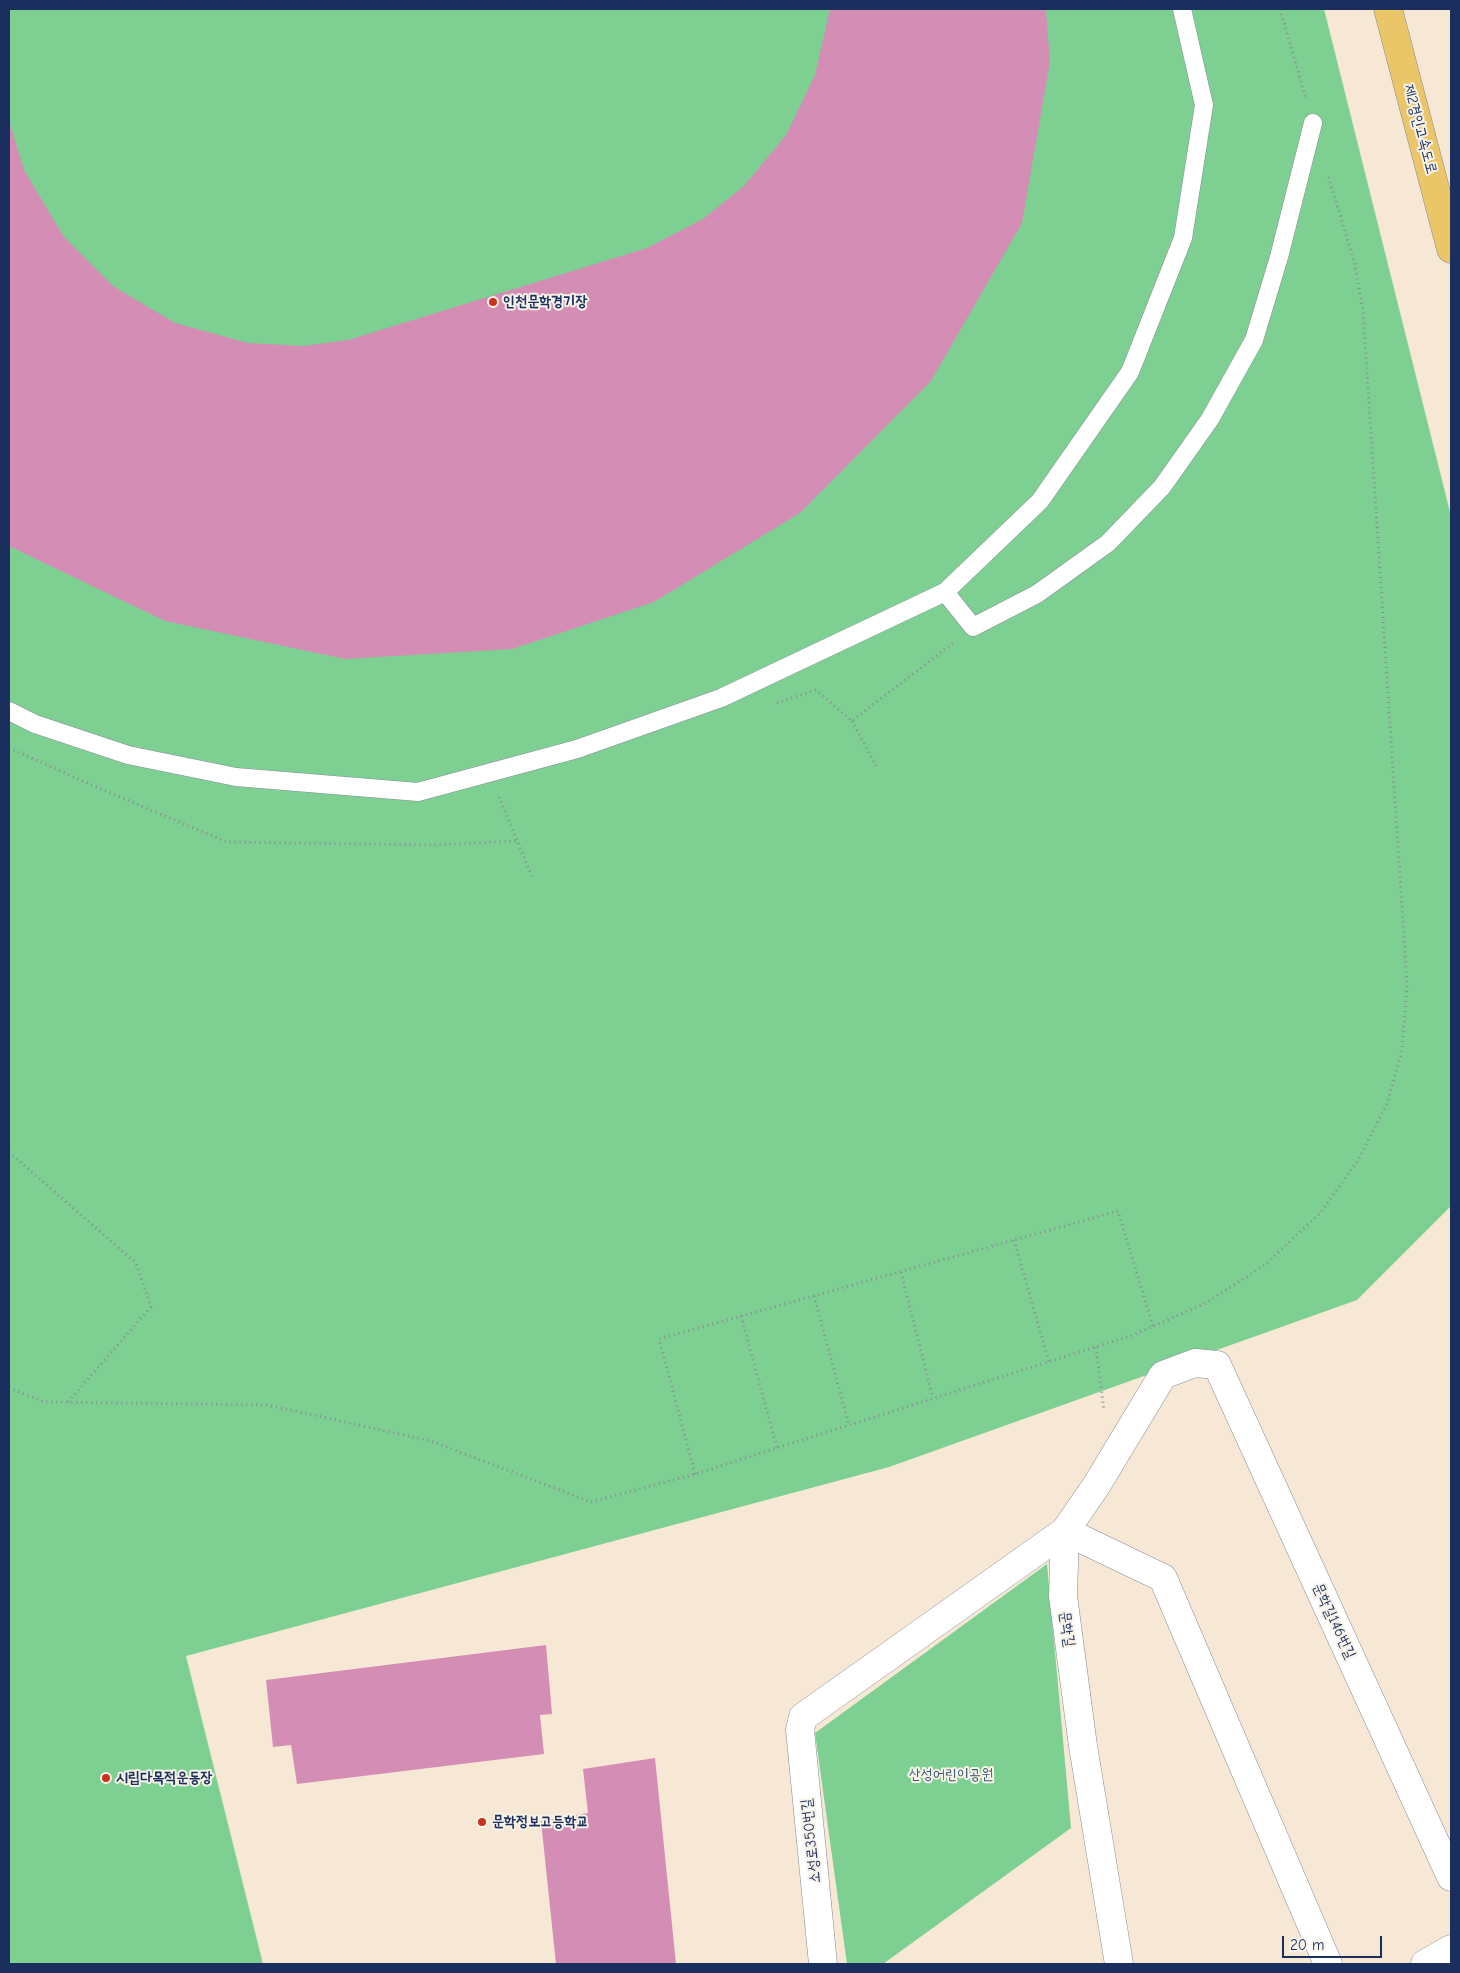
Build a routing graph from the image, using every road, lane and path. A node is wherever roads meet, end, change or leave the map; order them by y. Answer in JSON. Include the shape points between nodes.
{"nodes":[{"id":1,"x":1182,"y":9,"type":"edge"},
{"id":2,"x":1280,"y":9,"type":"edge"},
{"id":3,"x":1388,"y":9,"type":"edge"},
{"id":4,"x":1313,"y":123,"type":"joint"},
{"id":5,"x":1327,"y":170,"type":"dead end"},
{"id":6,"x":1451,"y":249,"type":"edge"},
{"id":7,"x":945,"y":592,"type":"junction"},
{"id":8,"x":973,"y":627,"type":"junction"},
{"id":9,"x":769,"y":706,"type":"dead end"},
{"id":10,"x":9,"y":711,"type":"edge"},
{"id":11,"x":852,"y":721,"type":"junction"},
{"id":12,"x":9,"y":748,"type":"edge"},
{"id":13,"x":876,"y":766,"type":"dead end"},
{"id":14,"x":509,"y":794,"type":"dead end"},
{"id":15,"x":518,"y":841,"type":"junction"},
{"id":16,"x":533,"y":879,"type":"dead end"},
{"id":17,"x":9,"y":1152,"type":"edge"},
{"id":18,"x":1014,"y":1240,"type":"junction"},
{"id":19,"x":900,"y":1272,"type":"junction"},
{"id":20,"x":814,"y":1296,"type":"junction"},
{"id":21,"x":741,"y":1316,"type":"junction"},
{"id":22,"x":1153,"y":1326,"type":"junction"},
{"id":23,"x":1096,"y":1347,"type":"junction"},
{"id":24,"x":1048,"y":1362,"type":"junction"},
{"id":25,"x":9,"y":1388,"type":"edge"},
{"id":26,"x":933,"y":1398,"type":"junction"},
{"id":27,"x":67,"y":1402,"type":"junction"},
{"id":28,"x":1104,"y":1414,"type":"dead end"},
{"id":29,"x":849,"y":1425,"type":"junction"},
{"id":30,"x":777,"y":1448,"type":"junction"},
{"id":31,"x":695,"y":1474,"type":"junction"},
{"id":32,"x":1065,"y":1531,"type":"junction"},
{"id":33,"x":1451,"y":1877,"type":"edge"},
{"id":34,"x":1451,"y":1949,"type":"edge"},
{"id":35,"x":823,"y":1964,"type":"edge"},
{"id":36,"x":1119,"y":1964,"type":"edge"},
{"id":37,"x":1328,"y":1964,"type":"edge"},
{"id":38,"x":1425,"y":1964,"type":"edge"}],
"edges":[{"from":1,"to":7,"type":"lane","via":[[1204,105],[1183,238],[1130,372],[1040,501]]},
{"from":2,"to":4,"type":"path"},
{"from":3,"to":6,"type":"highway","name":"제2경인고속도로"},
{"from":4,"to":8,"type":"lane","via":[[1279,258],[1254,340],[1210,419],[1162,487],[1108,544],[1037,594]]},
{"from":5,"to":22,"type":"path","via":[[1355,264],[1364,311],[1407,985],[1402,1050],[1387,1104],[1357,1162],[1321,1212],[1266,1264],[1206,1303]]},
{"from":7,"to":8,"type":"lane"},
{"from":7,"to":10,"type":"lane","via":[[721,698],[577,750],[418,792],[236,777],[128,755],[35,724]]},
{"from":8,"to":11,"type":"path"},
{"from":9,"to":11,"type":"path","via":[[816,690]]},
{"from":11,"to":13,"type":"path"},
{"from":12,"to":15,"type":"path","via":[[227,842],[430,845]]},
{"from":14,"to":15,"type":"path","via":[[499,797]]},
{"from":15,"to":16,"type":"path"},
{"from":17,"to":27,"type":"path","via":[[136,1263],[151,1307]]},
{"from":18,"to":19,"type":"path"},
{"from":18,"to":22,"type":"path","via":[[1118,1211]]},
{"from":18,"to":24,"type":"path"},
{"from":19,"to":20,"type":"path"},
{"from":19,"to":26,"type":"path"},
{"from":20,"to":21,"type":"path"},
{"from":20,"to":29,"type":"path"},
{"from":21,"to":30,"type":"path"},
{"from":21,"to":31,"type":"path","via":[[659,1339]]},
{"from":22,"to":23,"type":"path"},
{"from":23,"to":24,"type":"path"},
{"from":23,"to":28,"type":"path"},
{"from":24,"to":26,"type":"path"},
{"from":25,"to":27,"type":"path","via":[[44,1402]]},
{"from":26,"to":29,"type":"path"},
{"from":27,"to":31,"type":"path","via":[[268,1405],[431,1441],[591,1502]]},
{"from":29,"to":30,"type":"path"},
{"from":30,"to":31,"type":"path"},
{"from":32,"to":33,"type":"street","name":"문학길146번길","via":[[1163,1375],[1195,1363],[1216,1365]]},
{"from":32,"to":35,"type":"street","name":"소성로350번길","via":[[803,1717],[800,1730]]},
{"from":32,"to":36,"type":"street","name":"문학길","via":[[1062,1596]]},
{"from":32,"to":37,"type":"street","via":[[1163,1578]]},
{"from":34,"to":38,"type":"street"}]}
